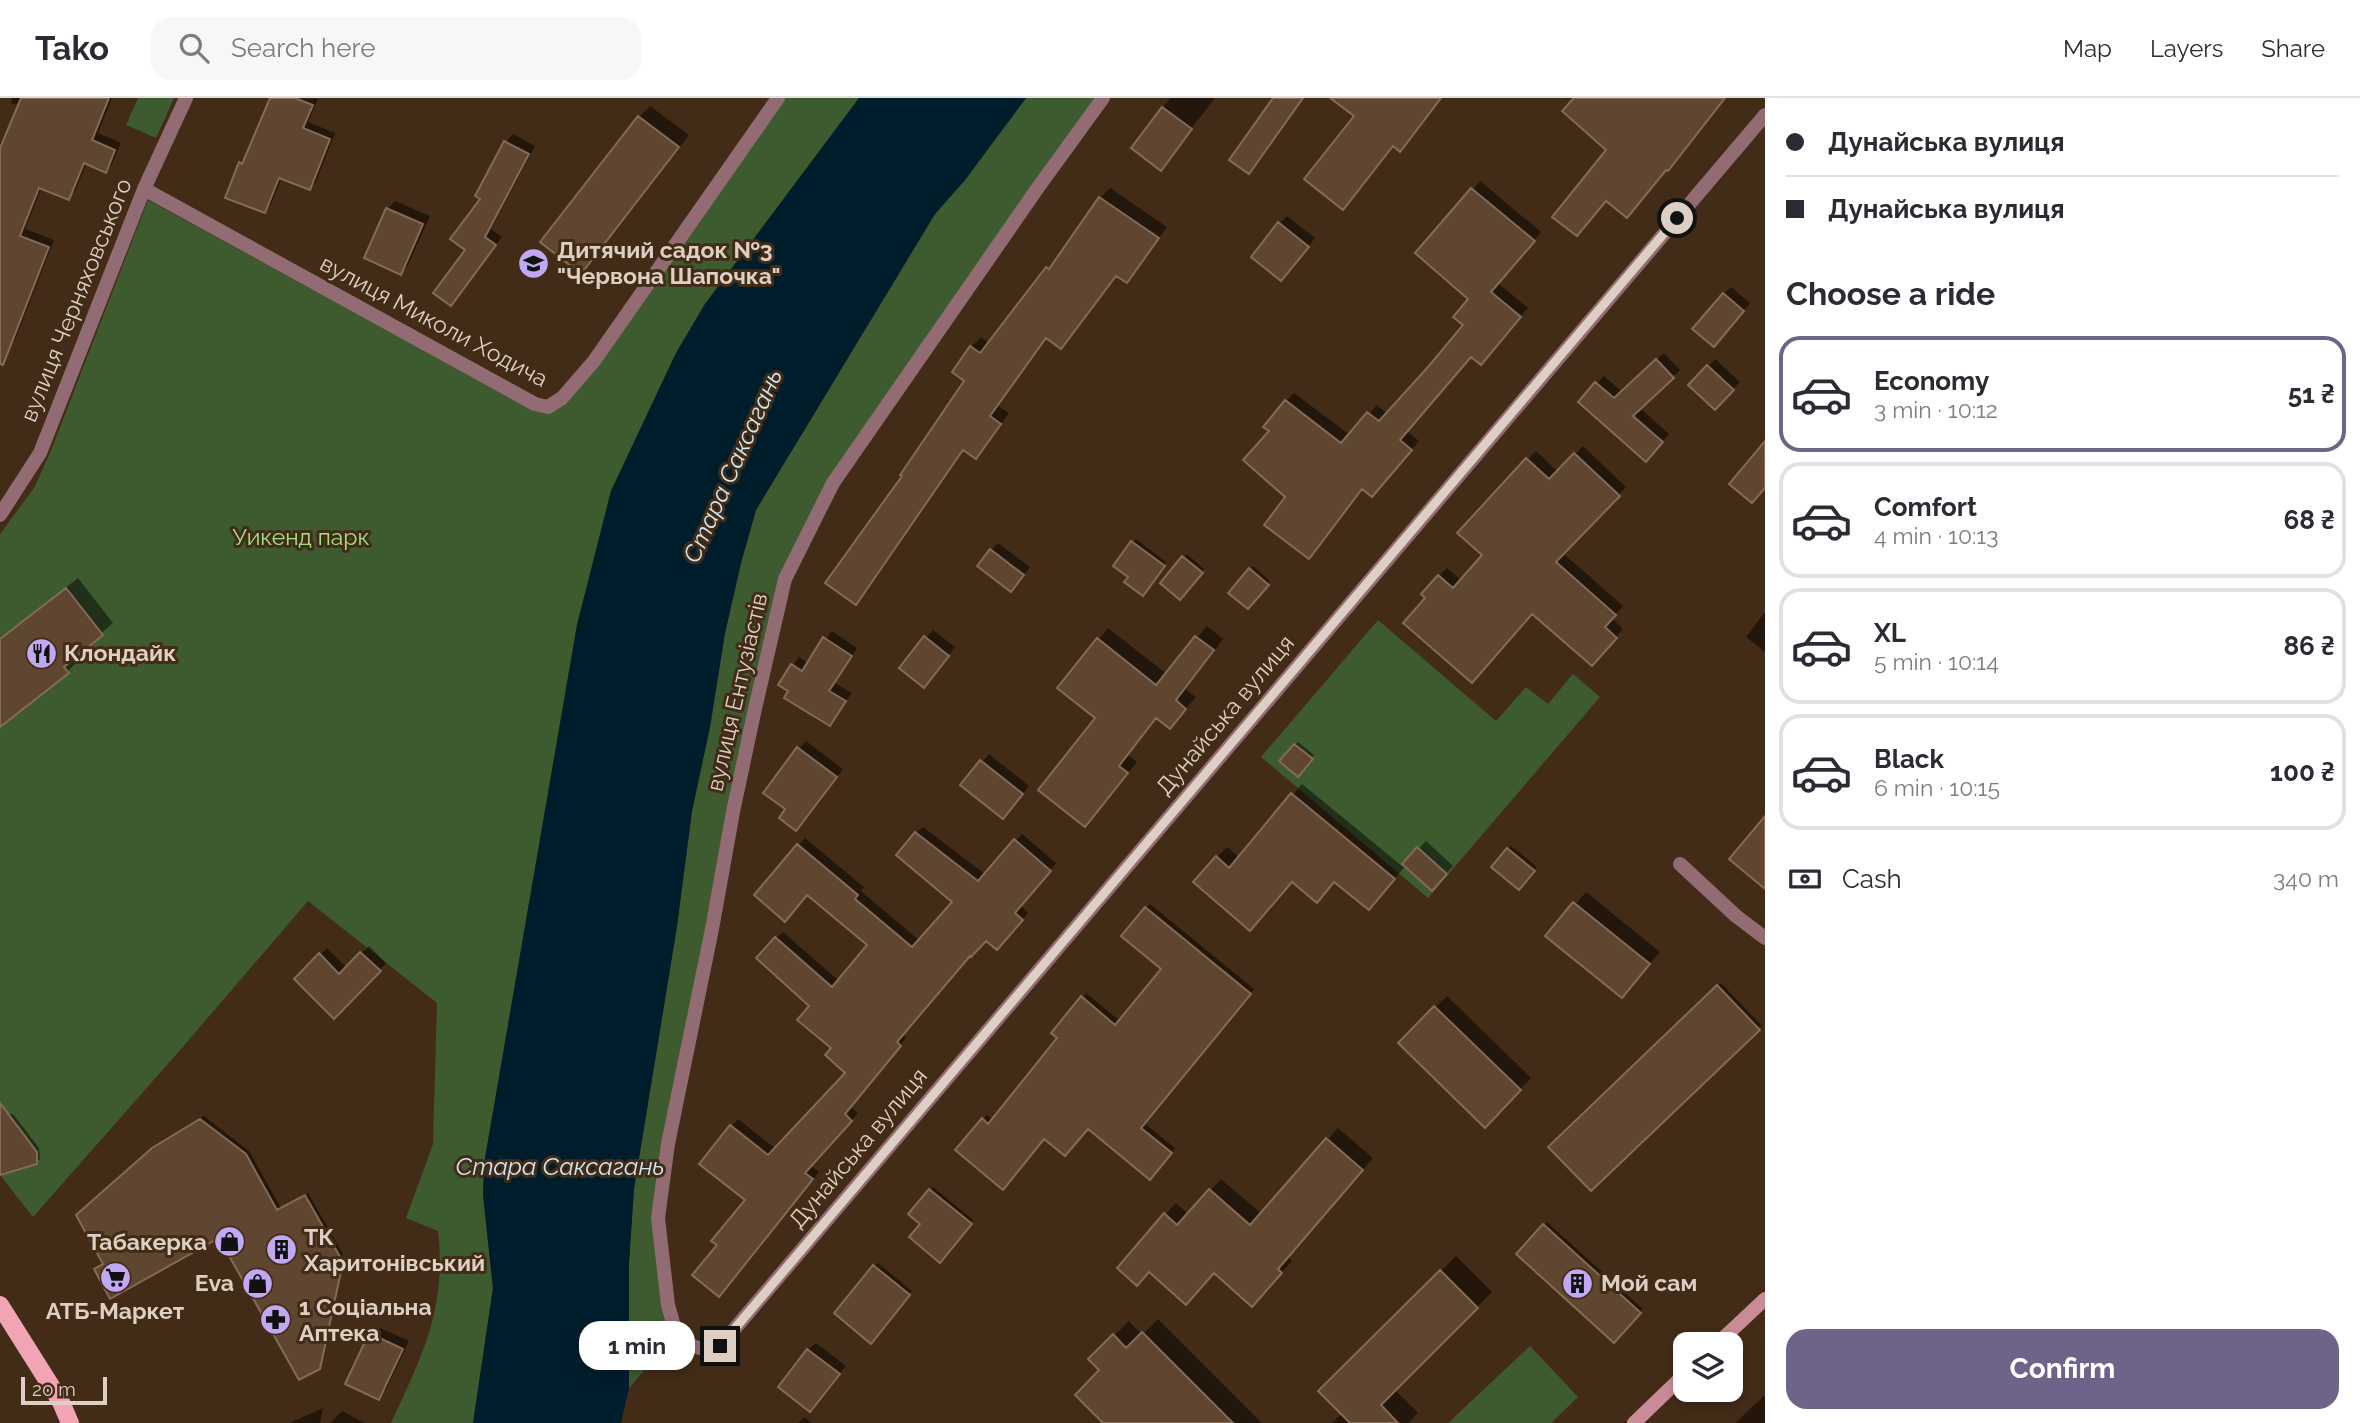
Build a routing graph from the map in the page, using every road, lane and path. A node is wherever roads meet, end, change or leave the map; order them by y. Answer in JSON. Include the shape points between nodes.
{"nodes":[{"id":1,"x":186,"y":98,"type":"edge"},
{"id":2,"x":778,"y":98,"type":"edge"},
{"id":3,"x":1103,"y":98,"type":"edge"},
{"id":4,"x":1765,"y":115,"type":"edge"},
{"id":5,"x":144,"y":189,"type":"junction"},
{"id":6,"x":1,"y":513,"type":"edge"},
{"id":7,"x":1680,"y":864,"type":"dead end"},
{"id":8,"x":1765,"y":938,"type":"edge"},
{"id":9,"x":1765,"y":1299,"type":"edge"},
{"id":10,"x":0,"y":1305,"type":"edge"},
{"id":11,"x":1730,"y":1332,"type":"edge"},
{"id":12,"x":720,"y":1346,"type":"joint"},
{"id":13,"x":1673,"y":1386,"type":"edge"},
{"id":14,"x":70,"y":1423,"type":"edge"},
{"id":15,"x":1634,"y":1423,"type":"edge"}],
"edges":[{"from":1,"to":5,"type":"street","name":"вулиця Черняховського"},
{"from":2,"to":5,"type":"street","name":"вулиця Миколи Ходича","via":[[594,361],[562,398],[548,407],[535,404]]},
{"from":3,"to":12,"type":"street","name":"вулиця Ентузіастів","via":[[833,483],[785,579],[733,812],[668,1144],[658,1218],[668,1305],[676,1333],[687,1345],[712,1351]]},
{"from":4,"to":12,"type":"street","name":"Дунайська вулиця"},
{"from":5,"to":6,"type":"street","name":"вулиця Черняховського","via":[[40,453]]},
{"from":7,"to":8,"type":"street"},
{"from":9,"to":11,"type":"street"},
{"from":10,"to":14,"type":"main road"},
{"from":13,"to":15,"type":"street"}]}
